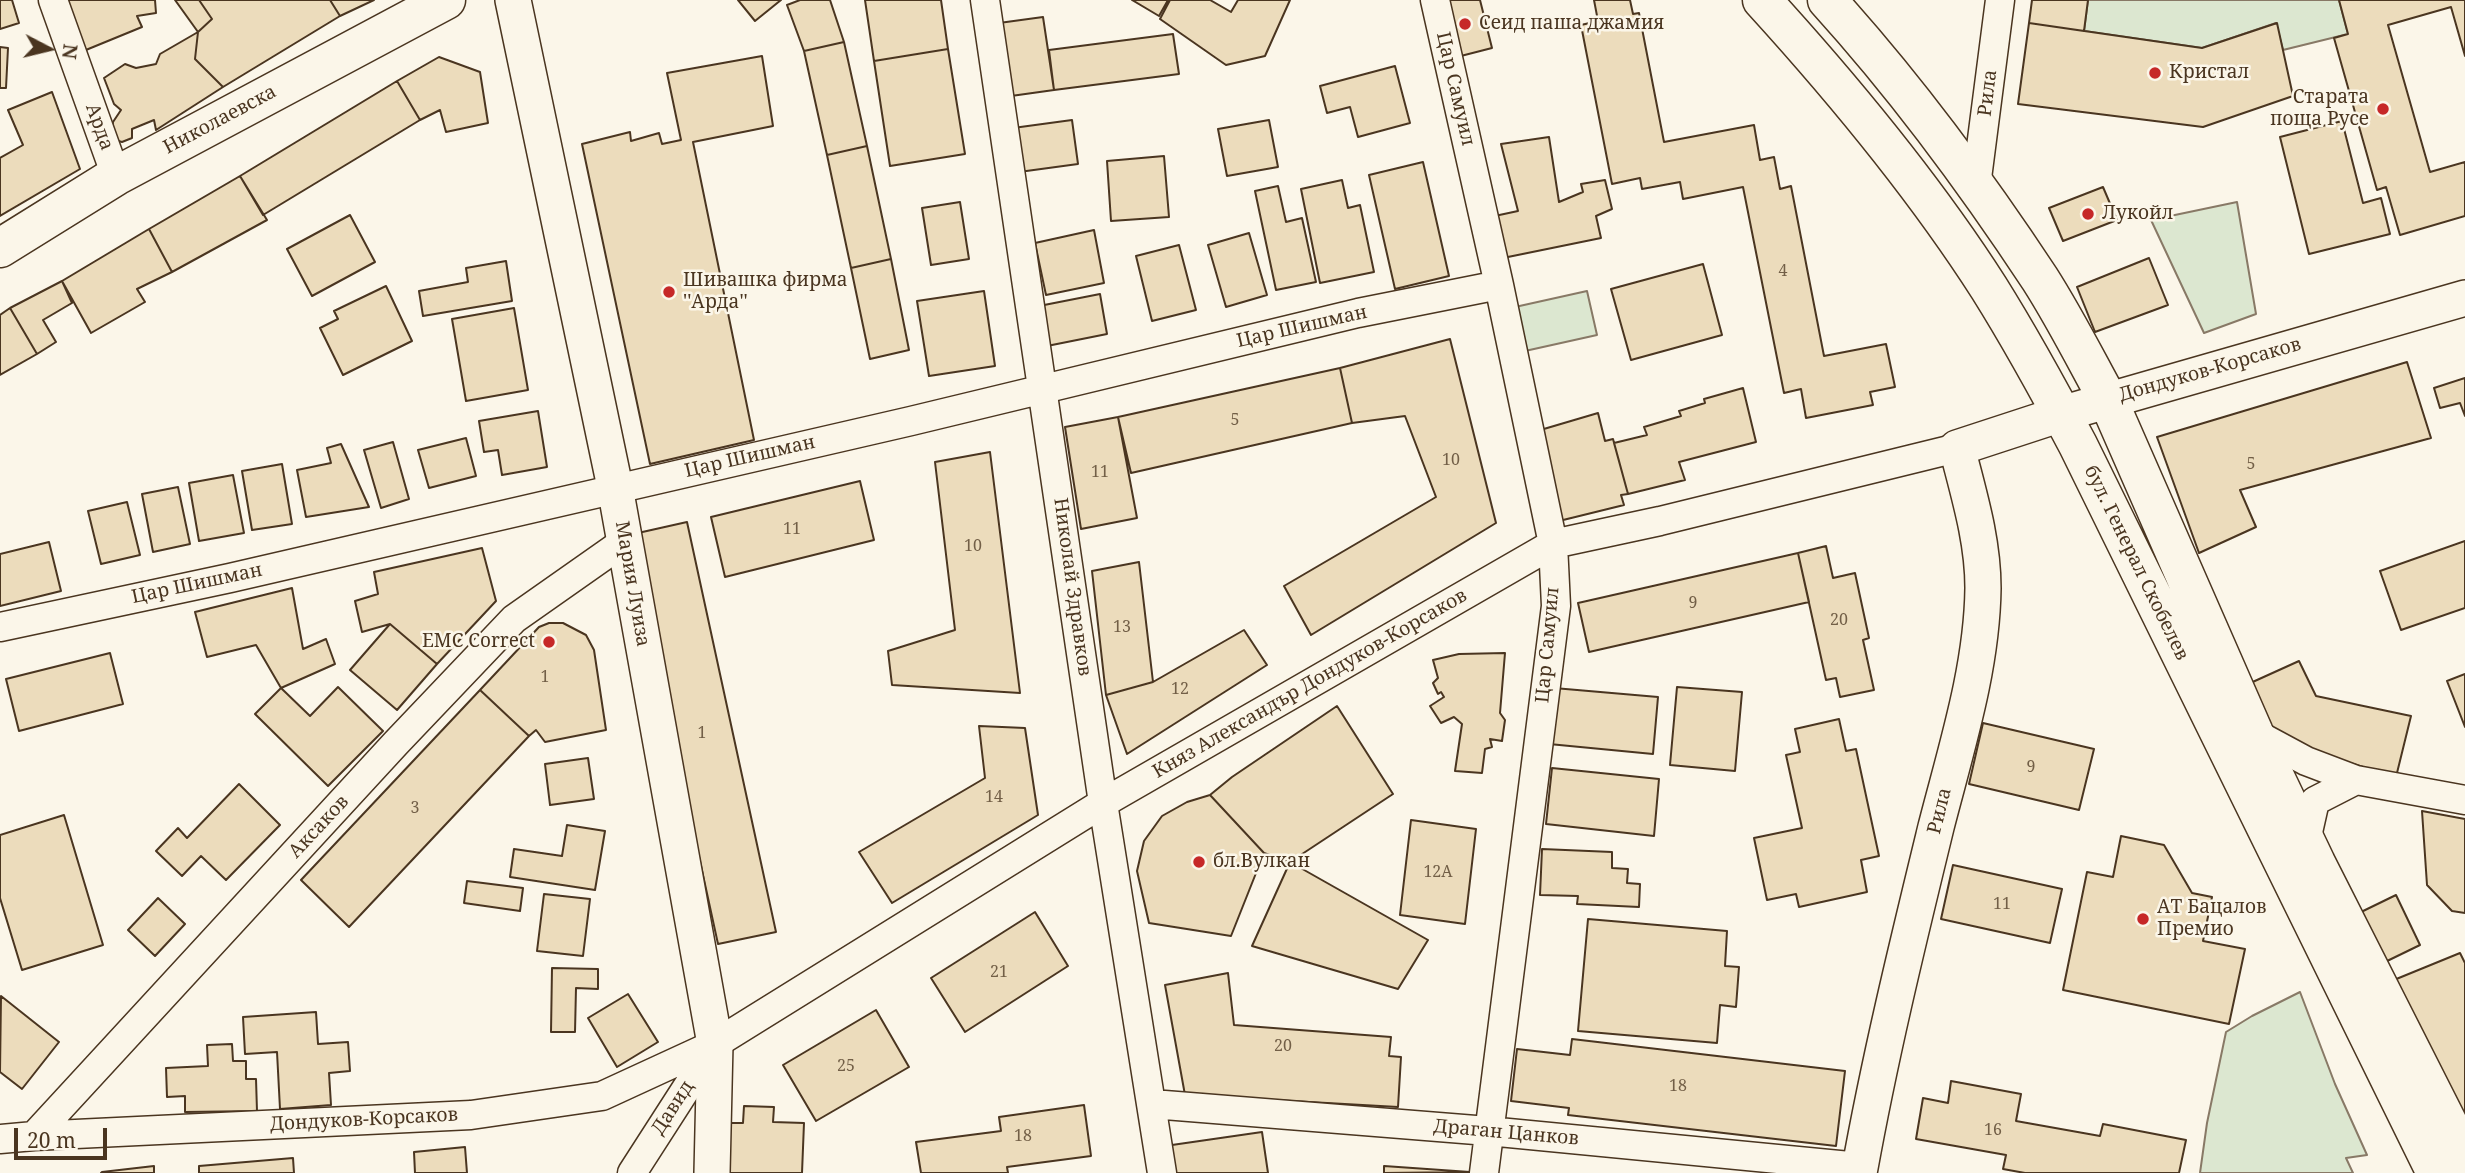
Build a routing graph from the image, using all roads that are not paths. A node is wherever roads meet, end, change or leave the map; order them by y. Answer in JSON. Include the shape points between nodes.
{"nodes":[{"id":1,"x":53,"y":0,"type":"edge"},
{"id":2,"x":446,"y":0,"type":"edge"},
{"id":3,"x":513,"y":0,"type":"edge"},
{"id":4,"x":985,"y":0,"type":"edge"},
{"id":5,"x":1434,"y":0,"type":"edge"},
{"id":6,"x":1762,"y":0,"type":"edge"},
{"id":7,"x":1827,"y":0,"type":"edge"},
{"id":8,"x":2000,"y":0,"type":"edge"},
{"id":9,"x":116,"y":176,"type":"junction"},
{"id":10,"x":1976,"y":186,"type":"junction"},
{"id":11,"x":0,"y":248,"type":"edge"},
{"id":12,"x":1499,"y":285,"type":"junction"},
{"id":13,"x":2465,"y":298,"type":"edge"},
{"id":14,"x":1044,"y":389,"type":"junction"},
{"id":15,"x":2108,"y":400,"type":"junction"},
{"id":16,"x":2061,"y":414,"type":"junction"},
{"id":17,"x":1957,"y":448,"type":"junction"},
{"id":18,"x":615,"y":487,"type":"junction"},
{"id":19,"x":625,"y":541,"type":"junction"},
{"id":20,"x":1553,"y":544,"type":"junction"},
{"id":21,"x":0,"y":627,"type":"edge"},
{"id":22,"x":2254,"y":733,"type":"junction"},
{"id":23,"x":2356,"y":779,"type":"junction"},
{"id":24,"x":2465,"y":800,"type":"edge"},
{"id":25,"x":1103,"y":803,"type":"junction"},
{"id":26,"x":2306,"y":841,"type":"junction"},
{"id":27,"x":715,"y":1044,"type":"junction"},
{"id":28,"x":1152,"y":1104,"type":"junction"},
{"id":29,"x":1488,"y":1131,"type":"junction"},
{"id":30,"x":34,"y":1136,"type":"junction"},
{"id":31,"x":0,"y":1139,"type":"edge"},
{"id":32,"x":2465,"y":1157,"type":"edge"},
{"id":33,"x":1860,"y":1170,"type":"edge"},
{"id":34,"x":632,"y":1173,"type":"edge"},
{"id":35,"x":712,"y":1173,"type":"edge"},
{"id":36,"x":1162,"y":1173,"type":"edge"},
{"id":37,"x":1484,"y":1173,"type":"edge"},
{"id":38,"x":2435,"y":1173,"type":"edge"}],
"edges":[{"from":1,"to":9,"type":"street","name":"Арда"},
{"from":2,"to":9,"type":"main road","name":"Николаевска"},
{"from":3,"to":18,"type":"street","name":"Мария Луиза"},
{"from":4,"to":14,"type":"street","name":"Николай Здравков"},
{"from":5,"to":12,"type":"street","name":"Цар Самуил"},
{"from":6,"to":16,"type":"main road","name":"бул. Генерал Скобелев","via":[[1914,180],[1989,288]]},
{"from":7,"to":10,"type":"main road","name":"бул. Генерал Скобелев","via":[[1862,38]]},
{"from":8,"to":10,"type":"street","name":"Рила"},
{"from":9,"to":11,"type":"main road","name":"Николаевска"},
{"from":10,"to":15,"type":"main road","name":"бул. Генерал Скобелев","via":[[2041,281]]},
{"from":12,"to":14,"type":"street","name":"Цар Шишман","via":[[1357,313]]},
{"from":12,"to":20,"type":"street","name":"Цар Самуил"},
{"from":13,"to":15,"type":"street","name":"Дондуков-Корсаков"},
{"from":14,"to":18,"type":"street","name":"Цар Шишман"},
{"from":14,"to":25,"type":"street","name":"Николай Здравков"},
{"from":15,"to":16,"type":"street","name":"Дондуков-Корсаков"},
{"from":15,"to":22,"type":"main road","name":"бул. Генерал Скобелев"},
{"from":16,"to":17,"type":"street","name":"Дондуков-Корсаков"},
{"from":16,"to":38,"type":"main road","name":"бул. Генерал Скобелев"},
{"from":17,"to":20,"type":"street","name":"Княз Александър Дондуков-Корсаков"},
{"from":17,"to":33,"type":"street","name":"Рила","via":[[1980,540],[1981,631],[1894,997]]},
{"from":18,"to":19,"type":"street","name":"Мария Луиза"},
{"from":18,"to":21,"type":"street","name":"Цар Шишман"},
{"from":19,"to":27,"type":"street","name":"Мария Луиза"},
{"from":19,"to":30,"type":"street","name":"Аксаков","via":[[514,619]]},
{"from":20,"to":25,"type":"street","name":"Княз Александър Дондуков-Корсаков"},
{"from":20,"to":29,"type":"street","name":"Цар Самуил","via":[[1556,606]]},
{"from":22,"to":23,"type":"street","via":[[2306,761]]},
{"from":22,"to":26,"type":"main road","name":"бул. Генерал Скобелев"},
{"from":23,"to":24,"type":"street"},
{"from":23,"to":26,"type":"street","via":[[2315,801]]},
{"from":25,"to":27,"type":"street","name":"Княз Александър Дондуков-Корсаков"},
{"from":25,"to":28,"type":"street","name":"Николай Здравков"},
{"from":26,"to":32,"type":"main road","name":"бул. Генерал Скобелев"},
{"from":27,"to":30,"type":"street","name":"Дондуков-Корсаков","via":[[602,1096],[471,1115]]},
{"from":27,"to":34,"type":"street","name":"Давид"},
{"from":27,"to":35,"type":"street","name":"Мария Луиза"},
{"from":28,"to":29,"type":"street","name":"Драган Цанков"},
{"from":28,"to":36,"type":"street","name":"Николай Здравков"},
{"from":29,"to":33,"type":"street","name":"Драган Цанков"},
{"from":29,"to":37,"type":"street","name":"Цар Самуил"},
{"from":30,"to":31,"type":"street","name":"Дондуков-Корсаков"}]}
